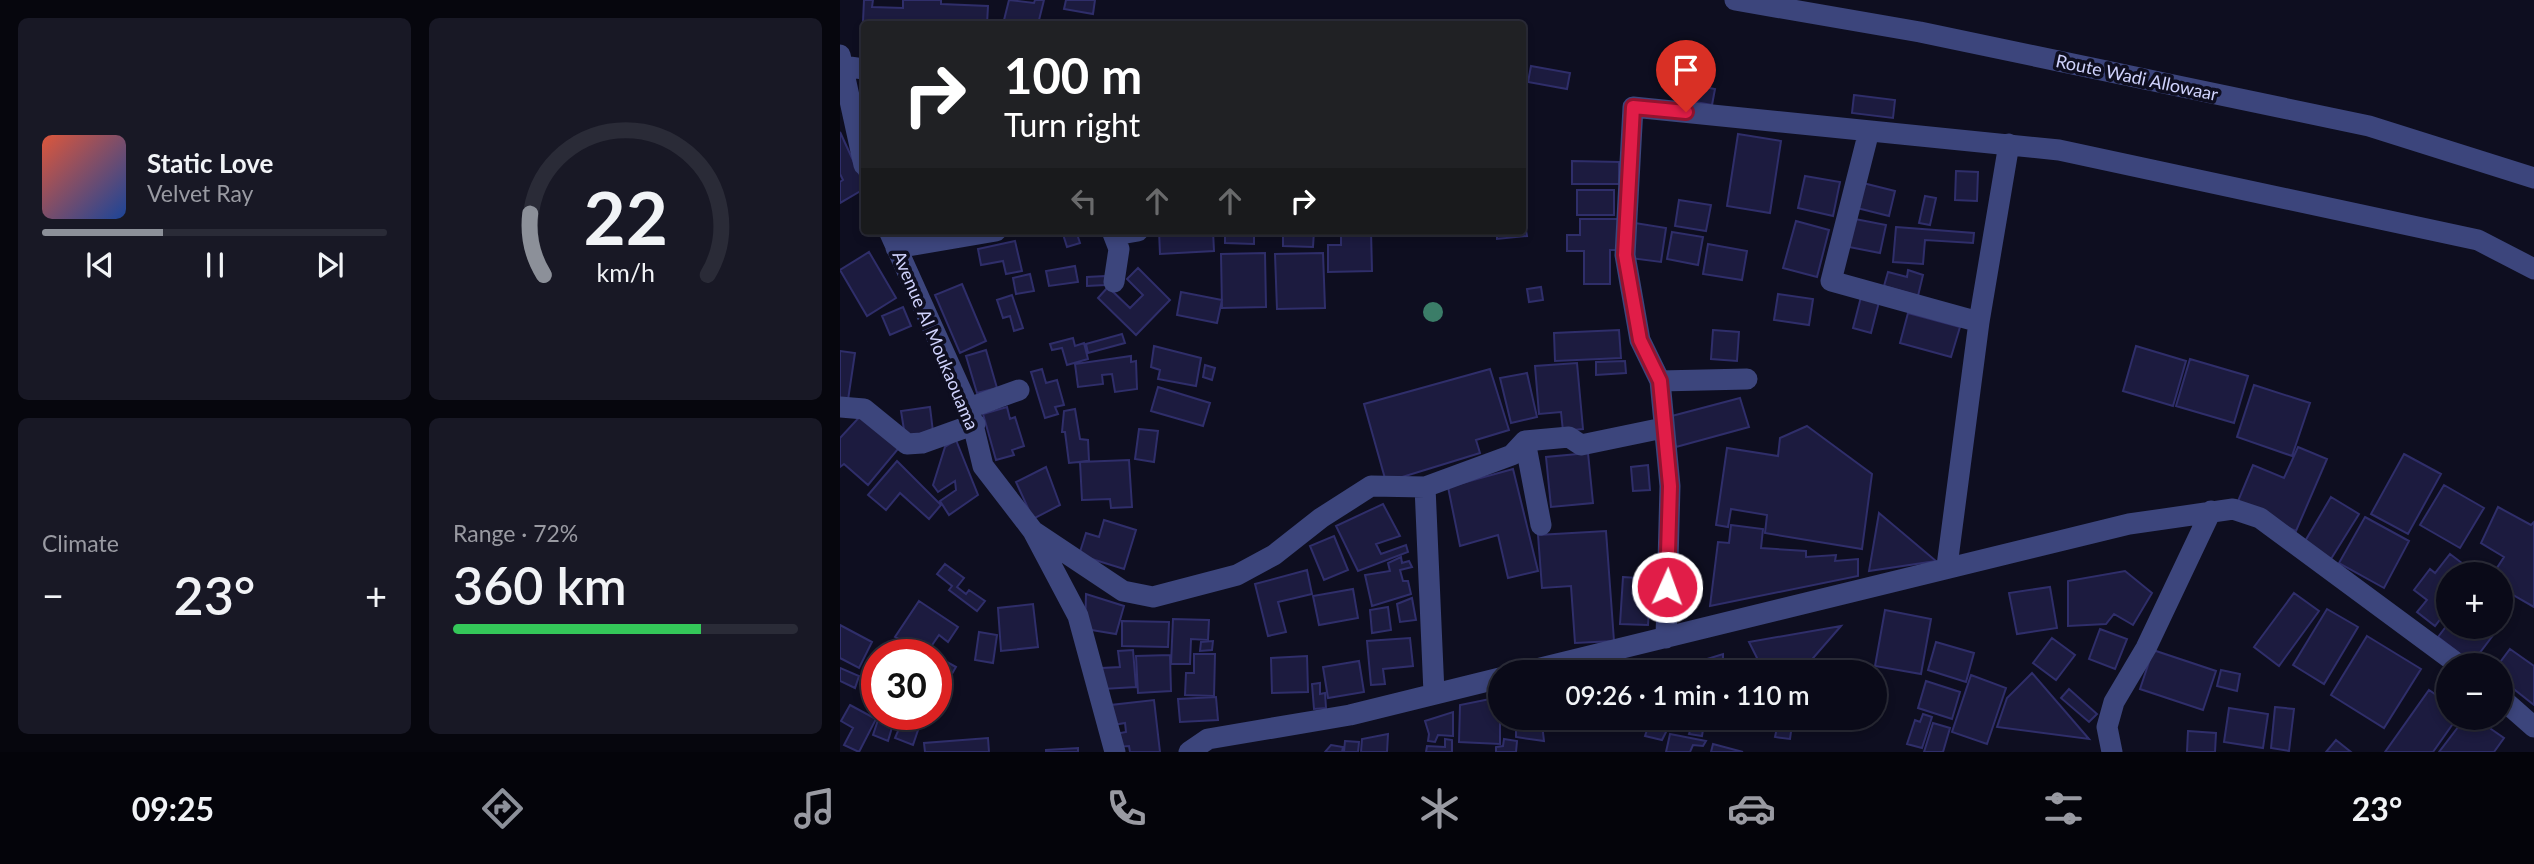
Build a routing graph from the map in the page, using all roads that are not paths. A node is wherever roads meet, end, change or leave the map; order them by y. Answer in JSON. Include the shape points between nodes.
{"nodes":[{"id":1,"x":1734,"y":0,"type":"edge"},
{"id":2,"x":841,"y":61,"type":"edge"},
{"id":3,"x":861,"y":68,"type":"edge"},
{"id":4,"x":1869,"y":131,"type":"junction"},
{"id":5,"x":2009,"y":144,"type":"junction"},
{"id":6,"x":861,"y":151,"type":"edge"},
{"id":7,"x":2534,"y":178,"type":"edge"},
{"id":8,"x":944,"y":235,"type":"edge"},
{"id":9,"x":1113,"y":235,"type":"edge"},
{"id":10,"x":893,"y":239,"type":"edge"},
{"id":11,"x":2534,"y":269,"type":"edge"},
{"id":12,"x":1114,"y":282,"type":"dead end"},
{"id":13,"x":1979,"y":322,"type":"junction"},
{"id":14,"x":1747,"y":379,"type":"dead end"},
{"id":15,"x":1660,"y":381,"type":"junction"},
{"id":16,"x":1019,"y":390,"type":"dead end"},
{"id":17,"x":840,"y":407,"type":"edge"},
{"id":18,"x":972,"y":416,"type":"junction"},
{"id":19,"x":1663,"y":428,"type":"junction"},
{"id":20,"x":1525,"y":441,"type":"junction"},
{"id":21,"x":1426,"y":487,"type":"junction"},
{"id":22,"x":2211,"y":511,"type":"junction"},
{"id":23,"x":1541,"y":525,"type":"dead end"},
{"id":24,"x":1033,"y":531,"type":"junction"},
{"id":25,"x":1947,"y":566,"type":"junction"},
{"id":26,"x":1666,"y":638,"type":"junction"},
{"id":27,"x":2443,"y":653,"type":"edge"},
{"id":28,"x":1574,"y":660,"type":"edge"},
{"id":29,"x":1488,"y":681,"type":"edge"},
{"id":30,"x":1434,"y":693,"type":"junction"},
{"id":31,"x":2513,"y":709,"type":"edge"},
{"id":32,"x":2534,"y":727,"type":"edge"},
{"id":33,"x":1115,"y":752,"type":"edge"},
{"id":34,"x":1189,"y":752,"type":"edge"},
{"id":35,"x":2112,"y":752,"type":"edge"}],
"edges":[{"from":1,"to":7,"type":"street","name":"Route Wadi Allowaar","via":[[1920,32],[2369,126]]},
{"from":2,"to":3,"type":"street"},
{"from":2,"to":6,"type":"street"},
{"from":4,"to":5,"type":"street"},
{"from":4,"to":13,"type":"street","via":[[1831,281]]},
{"from":4,"to":15,"type":"street","via":[[1633,107],[1625,255],[1640,340]]},
{"from":5,"to":11,"type":"street","via":[[2059,150],[2478,240]]},
{"from":5,"to":13,"type":"street"},
{"from":8,"to":10,"type":"street"},
{"from":9,"to":12,"type":"street","via":[[1118,266]]},
{"from":10,"to":18,"type":"street","name":"Avenue Al Moukaouama"},
{"from":13,"to":25,"type":"street"},
{"from":14,"to":15,"type":"street"},
{"from":15,"to":19,"type":"street"},
{"from":16,"to":18,"type":"street"},
{"from":17,"to":18,"type":"street","via":[[864,409],[907,443],[922,443]]},
{"from":18,"to":24,"type":"street","name":"Avenue Al Moukaouama","via":[[983,466]]},
{"from":19,"to":20,"type":"street","via":[[1581,445],[1569,437]]},
{"from":19,"to":26,"type":"street","via":[[1670,486]]},
{"from":20,"to":21,"type":"street","via":[[1511,455]]},
{"from":20,"to":23,"type":"street"},
{"from":21,"to":24,"type":"street","via":[[1371,486],[1274,555],[1237,575],[1153,597],[1123,591]]},
{"from":21,"to":30,"type":"street"},
{"from":22,"to":25,"type":"street","via":[[2129,524]]},
{"from":22,"to":27,"type":"street","via":[[2234,509],[2260,518]]},
{"from":22,"to":35,"type":"street","via":[[2146,648],[2114,702],[2106,727]]},
{"from":24,"to":33,"type":"street","name":"Avenue Al Moukaouama","via":[[1078,616]]},
{"from":25,"to":26,"type":"street","via":[[1849,595]]},
{"from":26,"to":28,"type":"street"},
{"from":29,"to":30,"type":"street"},
{"from":30,"to":34,"type":"street","via":[[1350,715],[1208,739]]},
{"from":31,"to":32,"type":"street"}]}
